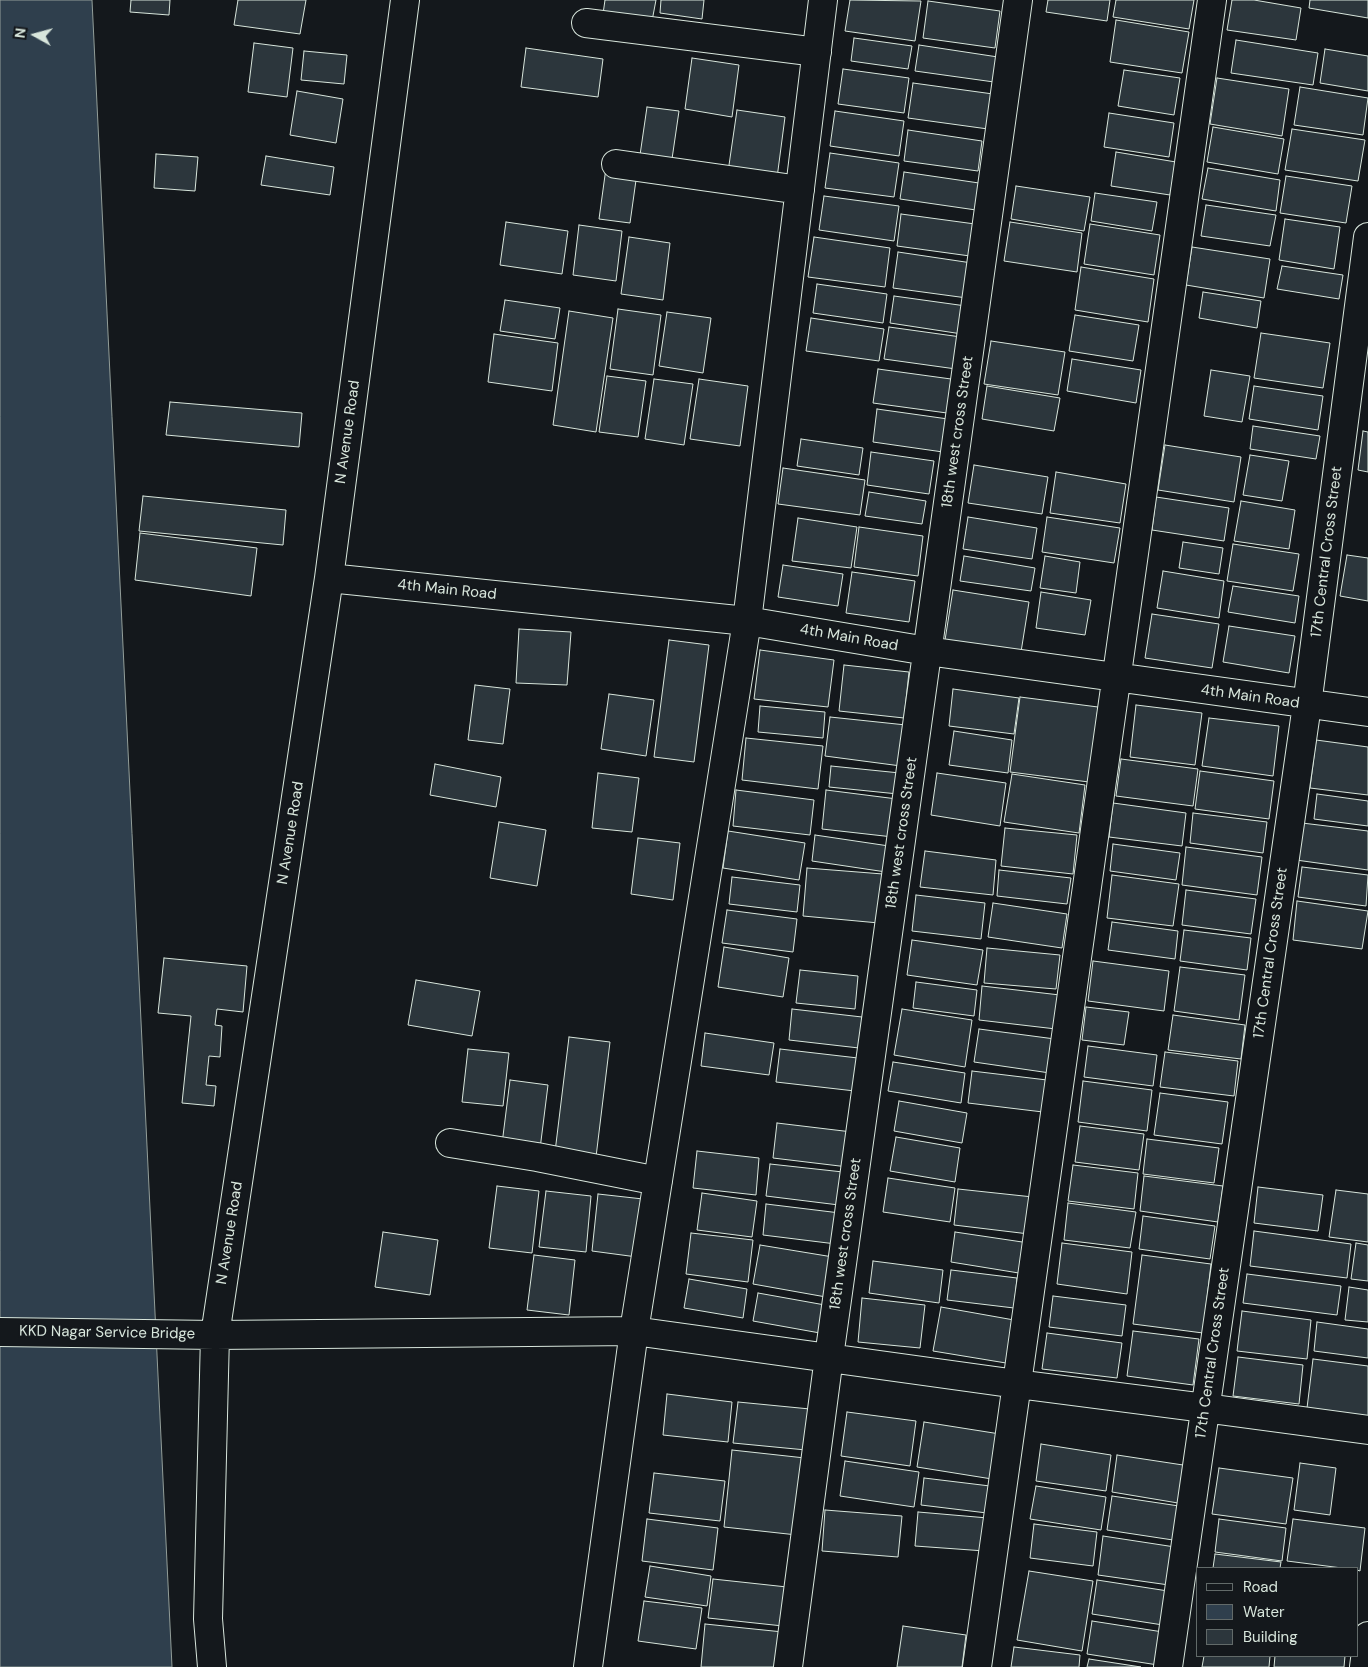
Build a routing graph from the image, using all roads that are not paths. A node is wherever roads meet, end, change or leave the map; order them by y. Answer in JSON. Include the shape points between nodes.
{"nodes":[{"id":1,"x":406,"y":0,"type":"edge"},
{"id":2,"x":823,"y":0,"type":"edge"},
{"id":3,"x":1018,"y":0,"type":"edge"},
{"id":4,"x":1212,"y":0,"type":"edge"},
{"id":5,"x":586,"y":23,"type":"dead end"},
{"id":6,"x":817,"y":52,"type":"junction"},
{"id":7,"x":616,"y":164,"type":"dead end"},
{"id":8,"x":800,"y":190,"type":"junction"},
{"id":9,"x":1368,"y":238,"type":"edge"},
{"id":10,"x":329,"y":578,"type":"junction"},
{"id":11,"x":747,"y":621,"type":"junction"},
{"id":12,"x":927,"y":652,"type":"junction"},
{"id":13,"x":1116,"y":678,"type":"junction"},
{"id":14,"x":1307,"y":705,"type":"junction"},
{"id":15,"x":1368,"y":712,"type":"edge"},
{"id":16,"x":450,"y":1143,"type":"dead end"},
{"id":17,"x":658,"y":1181,"type":"junction"},
{"id":18,"x":634,"y":1331,"type":"junction"},
{"id":19,"x":0,"y":1332,"type":"edge"},
{"id":20,"x":215,"y":1335,"type":"junction"},
{"id":21,"x":829,"y":1357,"type":"junction"},
{"id":22,"x":1017,"y":1384,"type":"junction"},
{"id":23,"x":1205,"y":1408,"type":"junction"},
{"id":24,"x":1368,"y":1430,"type":"edge"},
{"id":25,"x":1368,"y":1636,"type":"edge"},
{"id":26,"x":212,"y":1667,"type":"edge"},
{"id":27,"x":588,"y":1667,"type":"edge"},
{"id":28,"x":788,"y":1667,"type":"edge"},
{"id":29,"x":977,"y":1667,"type":"edge"},
{"id":30,"x":1168,"y":1667,"type":"edge"},
{"id":31,"x":1364,"y":1667,"type":"edge"}],
"edges":[{"from":1,"to":10,"type":"street","name":"N Avenue Road"},
{"from":2,"to":6,"type":"street"},
{"from":3,"to":12,"type":"street","name":"18th west cross Street"},
{"from":4,"to":13,"type":"street"},
{"from":5,"to":6,"type":"street"},
{"from":6,"to":8,"type":"street"},
{"from":7,"to":8,"type":"street"},
{"from":8,"to":11,"type":"street"},
{"from":9,"to":14,"type":"street","name":"17th Central Cross Street"},
{"from":10,"to":11,"type":"street","name":"4th Main Road"},
{"from":10,"to":20,"type":"street","name":"N Avenue Road"},
{"from":11,"to":12,"type":"street","name":"4th Main Road"},
{"from":11,"to":17,"type":"street"},
{"from":12,"to":13,"type":"street","name":"4th Main Road"},
{"from":12,"to":21,"type":"street","name":"18th west cross Street"},
{"from":13,"to":14,"type":"street","name":"4th Main Road"},
{"from":13,"to":22,"type":"street"},
{"from":14,"to":15,"type":"street","name":"4th Main Road"},
{"from":14,"to":23,"type":"street","name":"17th Central Cross Street"},
{"from":16,"to":17,"type":"street"},
{"from":17,"to":18,"type":"street"},
{"from":18,"to":20,"type":"street","name":"KKD Nagar Service Bridge"},
{"from":18,"to":21,"type":"street","name":"KKD Nagar Service Bridge"},
{"from":18,"to":27,"type":"street"},
{"from":19,"to":20,"type":"street","name":"KKD Nagar Service Bridge"},
{"from":20,"to":26,"type":"street","name":"N Avenue Road","via":[[208,1619]]},
{"from":21,"to":22,"type":"street","name":"KKD Nagar Service Bridge"},
{"from":21,"to":28,"type":"street","name":"18th west cross Street"},
{"from":22,"to":23,"type":"street","name":"KKD Nagar Service Bridge"},
{"from":22,"to":29,"type":"street"},
{"from":23,"to":24,"type":"street","name":"KKD Nagar Service Bridge"},
{"from":23,"to":30,"type":"street","name":"17th Central Cross Street"},
{"from":25,"to":31,"type":"street"}]}
